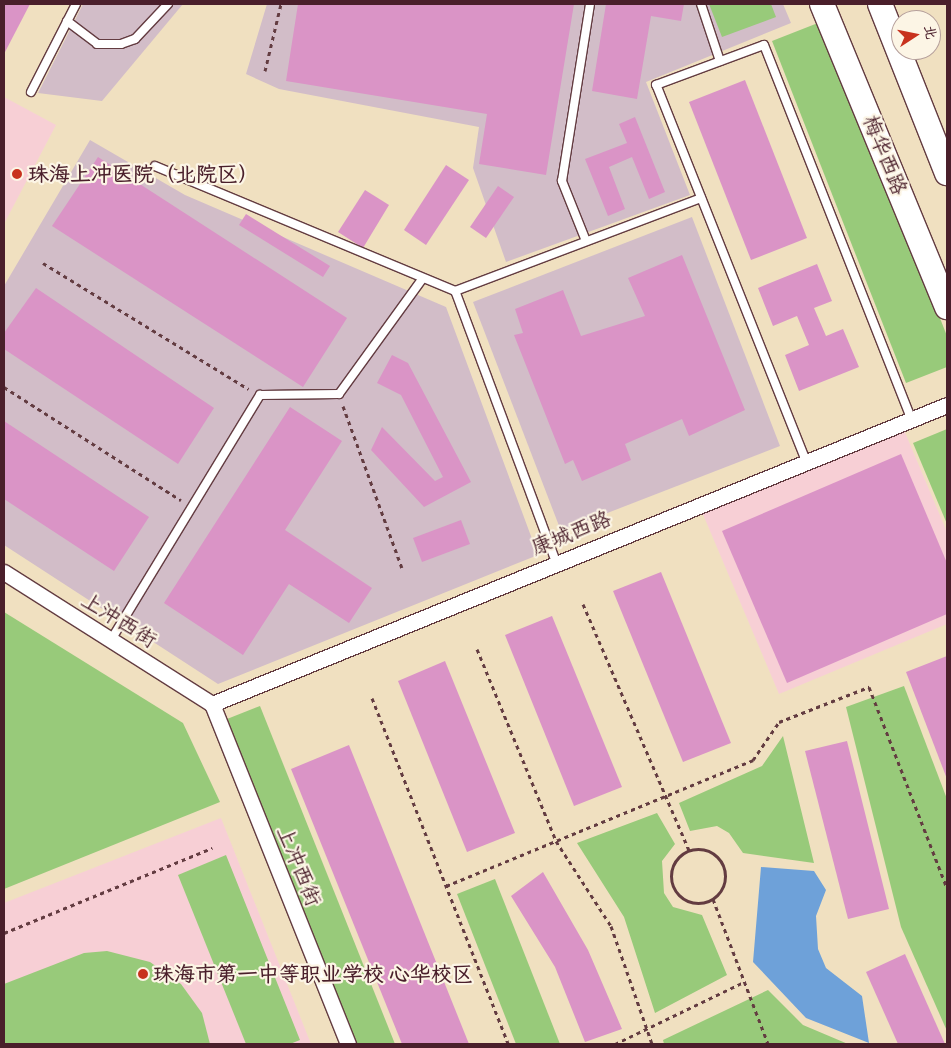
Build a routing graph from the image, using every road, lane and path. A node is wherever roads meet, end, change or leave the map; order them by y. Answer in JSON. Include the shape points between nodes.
{"nodes":[{"id":1,"x":76,"y":4,"type":"edge"},
{"id":2,"x":168,"y":4,"type":"edge"},
{"id":3,"x":281,"y":4,"type":"edge"},
{"id":4,"x":590,"y":4,"type":"edge"},
{"id":5,"x":701,"y":4,"type":"edge"},
{"id":6,"x":822,"y":4,"type":"edge"},
{"id":7,"x":880,"y":4,"type":"edge"},
{"id":8,"x":67,"y":21,"type":"junction"},
{"id":9,"x":720,"y":61,"type":"junction"},
{"id":10,"x":265,"y":71,"type":"dead end"},
{"id":11,"x":31,"y":92,"type":"dead end"},
{"id":12,"x":155,"y":166,"type":"dead end"},
{"id":13,"x":947,"y":173,"type":"edge"},
{"id":14,"x":701,"y":198,"type":"junction"},
{"id":15,"x":586,"y":241,"type":"junction"},
{"id":16,"x":42,"y":263,"type":"dead end"},
{"id":17,"x":424,"y":278,"type":"junction"},
{"id":18,"x":455,"y":290,"type":"junction"},
{"id":19,"x":947,"y":307,"type":"edge"},
{"id":20,"x":4,"y":387,"type":"edge"},
{"id":21,"x":339,"y":394,"type":"junction"},
{"id":22,"x":260,"y":395,"type":"junction"},
{"id":23,"x":947,"y":405,"type":"edge"},
{"id":24,"x":911,"y":420,"type":"junction"},
{"id":25,"x":806,"y":461,"type":"junction"},
{"id":26,"x":192,"y":507,"type":"junction"},
{"id":27,"x":556,"y":562,"type":"junction"},
{"id":28,"x":402,"y":568,"type":"dead end"},
{"id":29,"x":4,"y":572,"type":"edge"},
{"id":30,"x":583,"y":604,"type":"dead end"},
{"id":31,"x":111,"y":640,"type":"junction"},
{"id":32,"x":477,"y":650,"type":"dead end"},
{"id":33,"x":372,"y":698,"type":"dead end"},
{"id":34,"x":212,"y":704,"type":"junction"},
{"id":35,"x":662,"y":797,"type":"junction"},
{"id":36,"x":556,"y":841,"type":"junction"},
{"id":37,"x":212,"y":848,"type":"dead end"},
{"id":38,"x":689,"y":850,"type":"junction"},
{"id":39,"x":446,"y":886,"type":"junction"},
{"id":40,"x":947,"y":888,"type":"edge"},
{"id":41,"x":713,"y":899,"type":"junction"},
{"id":42,"x":4,"y":933,"type":"edge"},
{"id":43,"x":744,"y":982,"type":"junction"},
{"id":44,"x":647,"y":1031,"type":"junction"},
{"id":45,"x":348,"y":1044,"type":"edge"},
{"id":46,"x":508,"y":1044,"type":"edge"},
{"id":47,"x":615,"y":1044,"type":"edge"},
{"id":48,"x":652,"y":1044,"type":"edge"},
{"id":49,"x":768,"y":1044,"type":"edge"}],
"edges":[{"from":1,"to":8,"type":"lane"},
{"from":2,"to":8,"type":"lane","via":[[135,39],[121,44],[97,44]]},
{"from":3,"to":10,"type":"path"},
{"from":4,"to":15,"type":"lane","via":[[562,180]]},
{"from":5,"to":9,"type":"lane"},
{"from":6,"to":19,"type":"main road","name":"梅华西路"},
{"from":7,"to":13,"type":"main road"},
{"from":8,"to":11,"type":"lane"},
{"from":9,"to":14,"type":"lane","via":[[656,85]]},
{"from":9,"to":24,"type":"lane","via":[[764,45]]},
{"from":12,"to":17,"type":"lane"},
{"from":14,"to":15,"type":"lane"},
{"from":14,"to":25,"type":"lane"},
{"from":15,"to":18,"type":"lane"},
{"from":16,"to":22,"type":"path"},
{"from":17,"to":18,"type":"lane"},
{"from":17,"to":21,"type":"lane"},
{"from":18,"to":27,"type":"lane"},
{"from":20,"to":26,"type":"path"},
{"from":21,"to":22,"type":"lane"},
{"from":21,"to":28,"type":"path"},
{"from":22,"to":26,"type":"lane"},
{"from":23,"to":24,"type":"street","name":"康城西路"},
{"from":24,"to":25,"type":"street","name":"康城西路"},
{"from":25,"to":27,"type":"street","name":"康城西路"},
{"from":26,"to":31,"type":"lane"},
{"from":27,"to":34,"type":"street","name":"康城西路"},
{"from":29,"to":31,"type":"street","name":"上沖西街"},
{"from":30,"to":35,"type":"path"},
{"from":31,"to":34,"type":"street","name":"上沖西街"},
{"from":32,"to":36,"type":"path"},
{"from":33,"to":39,"type":"path"},
{"from":34,"to":45,"type":"street","name":"上冲西街"},
{"from":35,"to":36,"type":"path"},
{"from":35,"to":38,"type":"path"},
{"from":35,"to":40,"type":"path","via":[[753,760],[779,722],[869,687]]},
{"from":36,"to":39,"type":"path"},
{"from":36,"to":44,"type":"path","via":[[611,926]]},
{"from":37,"to":42,"type":"path"},
{"from":38,"to":41,"type":"path","via":[[707,850],[721,861],[724,886]]},
{"from":38,"to":41,"type":"path","via":[[672,870],[674,888],[687,901]]},
{"from":39,"to":46,"type":"path"},
{"from":41,"to":43,"type":"path"},
{"from":43,"to":44,"type":"path"},
{"from":43,"to":49,"type":"path"},
{"from":44,"to":47,"type":"path"},
{"from":44,"to":48,"type":"path"}]}
